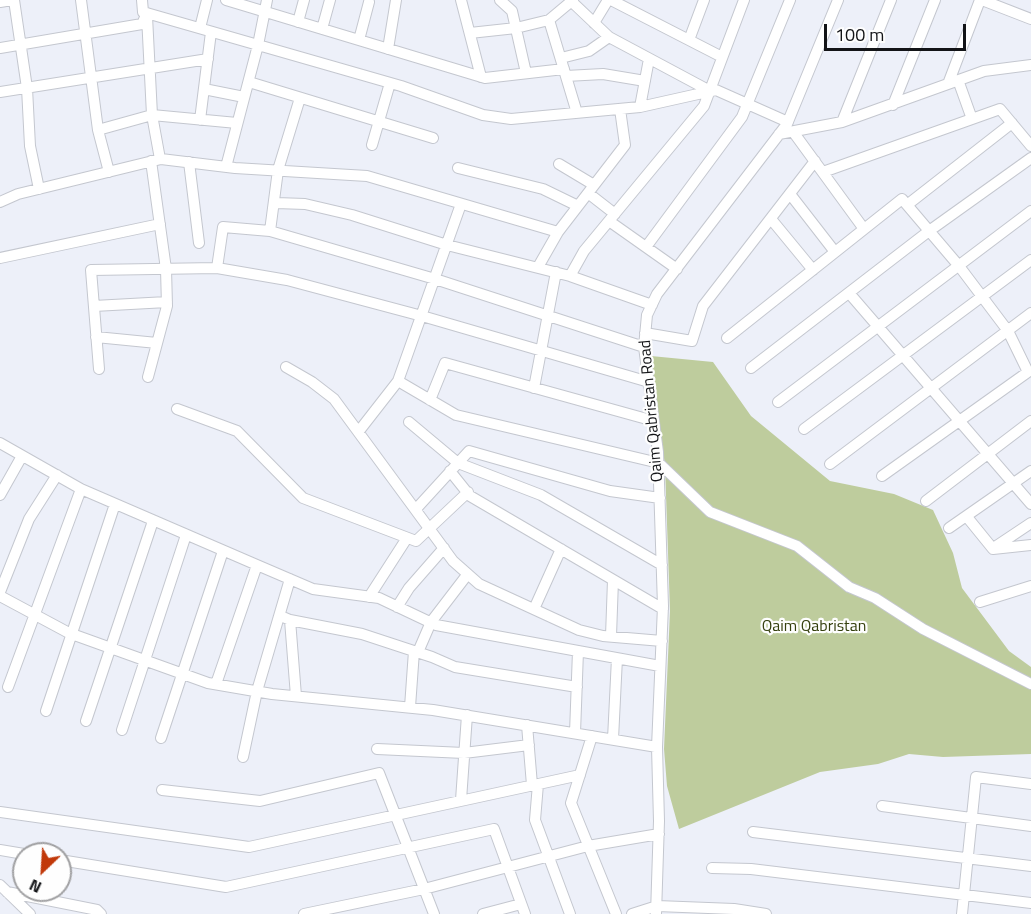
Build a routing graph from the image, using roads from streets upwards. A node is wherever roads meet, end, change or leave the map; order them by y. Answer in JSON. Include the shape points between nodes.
{"nodes":[{"id":1,"x":13,"y":0,"type":"edge"},
{"id":2,"x":81,"y":0,"type":"edge"},
{"id":3,"x":142,"y":0,"type":"edge"},
{"id":4,"x":207,"y":0,"type":"edge"},
{"id":5,"x":226,"y":0,"type":"edge"},
{"id":6,"x":267,"y":0,"type":"edge"},
{"id":7,"x":304,"y":0,"type":"edge"},
{"id":8,"x":330,"y":0,"type":"edge"},
{"id":9,"x":396,"y":0,"type":"edge"},
{"id":10,"x":461,"y":0,"type":"edge"},
{"id":11,"x":500,"y":0,"type":"edge"},
{"id":12,"x":572,"y":0,"type":"edge"},
{"id":13,"x":609,"y":0,"type":"edge"},
{"id":14,"x":704,"y":0,"type":"edge"},
{"id":15,"x":744,"y":0,"type":"edge"},
{"id":16,"x":790,"y":0,"type":"edge"},
{"id":17,"x":838,"y":0,"type":"edge"},
{"id":18,"x":891,"y":0,"type":"edge"},
{"id":19,"x":934,"y":0,"type":"edge"},
{"id":20,"x":981,"y":0,"type":"edge"},
{"id":21,"x":0,"y":2,"type":"edge"},
{"id":22,"x":369,"y":2,"type":"dead end"},
{"id":23,"x":265,"y":12,"type":"junction"},
{"id":24,"x":147,"y":13,"type":"junction"},
{"id":25,"x":1031,"y":19,"type":"edge"},
{"id":26,"x":549,"y":20,"type":"junction"},
{"id":27,"x":298,"y":22,"type":"junction"},
{"id":28,"x":594,"y":23,"type":"junction"},
{"id":29,"x":200,"y":28,"type":"junction"},
{"id":30,"x":516,"y":28,"type":"junction"},
{"id":31,"x":322,"y":29,"type":"junction"},
{"id":32,"x":212,"y":32,"type":"junction"},
{"id":33,"x":470,"y":33,"type":"junction"},
{"id":34,"x":85,"y":34,"type":"junction"},
{"id":35,"x":609,"y":37,"type":"junction"},
{"id":36,"x":359,"y":40,"type":"junction"},
{"id":37,"x":689,"y":40,"type":"junction"},
{"id":38,"x":21,"y":45,"type":"junction"},
{"id":39,"x":258,"y":45,"type":"junction"},
{"id":40,"x":0,"y":48,"type":"edge"},
{"id":41,"x":388,"y":49,"type":"junction"},
{"id":42,"x":722,"y":57,"type":"junction"},
{"id":43,"x":208,"y":59,"type":"junction"},
{"id":44,"x":649,"y":59,"type":"junction"},
{"id":45,"x":1031,"y":65,"type":"edge"},
{"id":46,"x":151,"y":68,"type":"junction"},
{"id":47,"x":563,"y":68,"type":"junction"},
{"id":48,"x":526,"y":73,"type":"junction"},
{"id":49,"x":481,"y":77,"type":"junction"},
{"id":50,"x":91,"y":78,"type":"junction"},
{"id":51,"x":645,"y":81,"type":"junction"},
{"id":52,"x":249,"y":82,"type":"junction"},
{"id":53,"x":953,"y":82,"type":"junction"},
{"id":54,"x":390,"y":83,"type":"junction"},
{"id":55,"x":27,"y":88,"type":"junction"},
{"id":56,"x":204,"y":89,"type":"junction"},
{"id":57,"x":710,"y":91,"type":"junction"},
{"id":58,"x":0,"y":92,"type":"edge"},
{"id":59,"x":244,"y":97,"type":"junction"},
{"id":60,"x":300,"y":98,"type":"junction"},
{"id":61,"x":748,"y":104,"type":"junction"},
{"id":62,"x":893,"y":105,"type":"junction"},
{"id":63,"x":640,"y":107,"type":"junction"},
{"id":64,"x":620,"y":109,"type":"junction"},
{"id":65,"x":577,"y":113,"type":"junction"},
{"id":66,"x":152,"y":115,"type":"junction"},
{"id":67,"x":972,"y":119,"type":"junction"},
{"id":68,"x":200,"y":120,"type":"junction"},
{"id":69,"x":379,"y":122,"type":"junction"},
{"id":70,"x":788,"y":122,"type":"junction"},
{"id":71,"x":842,"y":122,"type":"junction"},
{"id":72,"x":237,"y":123,"type":"junction"},
{"id":73,"x":1012,"y":123,"type":"junction"},
{"id":74,"x":98,"y":130,"type":"junction"},
{"id":75,"x":794,"y":133,"type":"junction"},
{"id":76,"x":779,"y":134,"type":"junction"},
{"id":77,"x":433,"y":138,"type":"dead end"},
{"id":78,"x":372,"y":145,"type":"dead end"},
{"id":79,"x":1031,"y":146,"type":"edge"},
{"id":80,"x":1031,"y":158,"type":"edge"},
{"id":81,"x":156,"y":160,"type":"junction"},
{"id":82,"x":815,"y":161,"type":"junction"},
{"id":83,"x":189,"y":162,"type":"junction"},
{"id":84,"x":559,"y":164,"type":"dead end"},
{"id":85,"x":226,"y":167,"type":"junction"},
{"id":86,"x":458,"y":168,"type":"dead end"},
{"id":87,"x":278,"y":170,"type":"junction"},
{"id":88,"x":109,"y":172,"type":"junction"},
{"id":89,"x":823,"y":172,"type":"junction"},
{"id":90,"x":39,"y":189,"type":"junction"},
{"id":91,"x":591,"y":189,"type":"junction"},
{"id":92,"x":790,"y":194,"type":"junction"},
{"id":93,"x":0,"y":202,"type":"edge"},
{"id":94,"x":276,"y":202,"type":"junction"},
{"id":95,"x":461,"y":204,"type":"junction"},
{"id":96,"x":907,"y":205,"type":"junction"},
{"id":97,"x":578,"y":206,"type":"junction"},
{"id":98,"x":1031,"y":211,"type":"edge"},
{"id":99,"x":612,"y":217,"type":"junction"},
{"id":100,"x":771,"y":219,"type":"junction"},
{"id":101,"x":160,"y":224,"type":"junction"},
{"id":102,"x":864,"y":229,"type":"junction"},
{"id":103,"x":270,"y":231,"type":"junction"},
{"id":104,"x":929,"y":231,"type":"junction"},
{"id":105,"x":558,"y":232,"type":"junction"},
{"id":106,"x":199,"y":243,"type":"dead end"},
{"id":107,"x":447,"y":245,"type":"junction"},
{"id":108,"x":646,"y":247,"type":"junction"},
{"id":109,"x":835,"y":252,"type":"junction"},
{"id":110,"x":0,"y":258,"type":"edge"},
{"id":111,"x":1031,"y":260,"type":"edge"},
{"id":112,"x":959,"y":266,"type":"junction"},
{"id":113,"x":538,"y":267,"type":"junction"},
{"id":114,"x":217,"y":268,"type":"junction"},
{"id":115,"x":166,"y":269,"type":"junction"},
{"id":116,"x":677,"y":269,"type":"junction"},
{"id":117,"x":813,"y":270,"type":"junction"},
{"id":118,"x":556,"y":272,"type":"junction"},
{"id":119,"x":570,"y":276,"type":"junction"},
{"id":120,"x":435,"y":279,"type":"junction"},
{"id":121,"x":849,"y":293,"type":"junction"},
{"id":122,"x":982,"y":297,"type":"junction"},
{"id":123,"x":167,"y":302,"type":"junction"},
{"id":124,"x":652,"y":305,"type":"junction"},
{"id":125,"x":94,"y":306,"type":"junction"},
{"id":126,"x":1031,"y":313,"type":"edge"},
{"id":127,"x":548,"y":315,"type":"junction"},
{"id":128,"x":422,"y":316,"type":"junction"},
{"id":129,"x":878,"y":327,"type":"junction"},
{"id":130,"x":1008,"y":331,"type":"junction"},
{"id":131,"x":645,"y":333,"type":"junction"},
{"id":132,"x":96,"y":337,"type":"junction"},
{"id":133,"x":727,"y":338,"type":"dead end"},
{"id":134,"x":157,"y":342,"type":"junction"},
{"id":135,"x":644,"y":346,"type":"junction"},
{"id":136,"x":541,"y":351,"type":"junction"},
{"id":137,"x":903,"y":355,"type":"junction"},
{"id":138,"x":286,"y":367,"type":"dead end"},
{"id":139,"x":751,"y":368,"type":"dead end"},
{"id":140,"x":99,"y":369,"type":"dead end"},
{"id":141,"x":1030,"y":372,"type":"edge"},
{"id":142,"x":148,"y":377,"type":"dead end"},
{"id":143,"x":398,"y":381,"type":"junction"},
{"id":144,"x":649,"y":382,"type":"junction"},
{"id":145,"x":534,"y":388,"type":"junction"},
{"id":146,"x":932,"y":388,"type":"junction"},
{"id":147,"x":430,"y":400,"type":"junction"},
{"id":148,"x":778,"y":402,"type":"dead end"},
{"id":149,"x":177,"y":409,"type":"dead end"},
{"id":150,"x":959,"y":420,"type":"junction"},
{"id":151,"x":654,"y":421,"type":"junction"},
{"id":152,"x":1031,"y":421,"type":"edge"},
{"id":153,"x":408,"y":422,"type":"dead end"},
{"id":154,"x":804,"y":429,"type":"dead end"},
{"id":155,"x":359,"y":431,"type":"junction"},
{"id":156,"x":0,"y":443,"type":"edge"},
{"id":157,"x":987,"y":452,"type":"junction"},
{"id":158,"x":22,"y":456,"type":"junction"},
{"id":159,"x":659,"y":463,"type":"junction"},
{"id":160,"x":830,"y":465,"type":"dead end"},
{"id":161,"x":454,"y":467,"type":"junction"},
{"id":162,"x":1031,"y":471,"type":"edge"},
{"id":163,"x":57,"y":476,"type":"junction"},
{"id":164,"x":882,"y":476,"type":"dead end"},
{"id":165,"x":1013,"y":483,"type":"junction"},
{"id":166,"x":81,"y":489,"type":"junction"},
{"id":167,"x":468,"y":492,"type":"junction"},
{"id":168,"x":0,"y":495,"type":"edge"},
{"id":169,"x":660,"y":498,"type":"junction"},
{"id":170,"x":926,"y":501,"type":"dead end"},
{"id":171,"x":115,"y":504,"type":"junction"},
{"id":172,"x":1031,"y":504,"type":"edge"},
{"id":173,"x":416,"y":509,"type":"junction"},
{"id":174,"x":967,"y":517,"type":"junction"},
{"id":175,"x":153,"y":521,"type":"junction"},
{"id":176,"x":1031,"y":522,"type":"edge"},
{"id":177,"x":429,"y":527,"type":"junction"},
{"id":178,"x":949,"y":528,"type":"dead end"},
{"id":179,"x":186,"y":535,"type":"junction"},
{"id":180,"x":407,"y":538,"type":"junction"},
{"id":181,"x":1031,"y":545,"type":"edge"},
{"id":182,"x":444,"y":548,"type":"junction"},
{"id":183,"x":561,"y":549,"type":"junction"},
{"id":184,"x":993,"y":549,"type":"junction"},
{"id":185,"x":223,"y":551,"type":"junction"},
{"id":186,"x":257,"y":565,"type":"junction"},
{"id":187,"x":662,"y":565,"type":"junction"},
{"id":188,"x":467,"y":575,"type":"junction"},
{"id":189,"x":290,"y":579,"type":"junction"},
{"id":190,"x":613,"y":580,"type":"junction"},
{"id":191,"x":1031,"y":587,"type":"edge"},
{"id":192,"x":0,"y":594,"type":"edge"},
{"id":193,"x":369,"y":597,"type":"junction"},
{"id":194,"x":980,"y":602,"type":"dead end"},
{"id":195,"x":398,"y":607,"type":"junction"},
{"id":196,"x":534,"y":609,"type":"junction"},
{"id":197,"x":663,"y":609,"type":"junction"},
{"id":198,"x":34,"y":617,"type":"junction"},
{"id":199,"x":285,"y":618,"type":"junction"},
{"id":200,"x":431,"y":622,"type":"junction"},
{"id":201,"x":71,"y":634,"type":"junction"},
{"id":202,"x":611,"y":636,"type":"junction"},
{"id":203,"x":662,"y":641,"type":"junction"},
{"id":204,"x":110,"y":648,"type":"junction"},
{"id":205,"x":416,"y":651,"type":"junction"},
{"id":206,"x":578,"y":651,"type":"junction"},
{"id":207,"x":617,"y":658,"type":"junction"},
{"id":208,"x":144,"y":660,"type":"junction"},
{"id":209,"x":660,"y":666,"type":"junction"},
{"id":210,"x":181,"y":673,"type":"junction"},
{"id":211,"x":216,"y":684,"type":"junction"},
{"id":212,"x":1031,"y":684,"type":"edge"},
{"id":213,"x":9,"y":687,"type":"dead end"},
{"id":214,"x":577,"y":687,"type":"junction"},
{"id":215,"x":257,"y":691,"type":"junction"},
{"id":216,"x":296,"y":696,"type":"junction"},
{"id":217,"x":410,"y":707,"type":"junction"},
{"id":218,"x":46,"y":711,"type":"dead end"},
{"id":219,"x":466,"y":715,"type":"junction"},
{"id":220,"x":86,"y":722,"type":"dead end"},
{"id":221,"x":527,"y":725,"type":"junction"},
{"id":222,"x":122,"y":730,"type":"dead end"},
{"id":223,"x":575,"y":733,"type":"junction"},
{"id":224,"x":592,"y":736,"type":"junction"},
{"id":225,"x":161,"y":738,"type":"dead end"},
{"id":226,"x":613,"y":740,"type":"junction"},
{"id":227,"x":529,"y":745,"type":"junction"},
{"id":228,"x":657,"y":747,"type":"junction"},
{"id":229,"x":377,"y":749,"type":"dead end"},
{"id":230,"x":464,"y":753,"type":"junction"},
{"id":231,"x":243,"y":757,"type":"dead end"},
{"id":232,"x":580,"y":775,"type":"junction"},
{"id":233,"x":535,"y":784,"type":"junction"},
{"id":234,"x":1031,"y":784,"type":"edge"},
{"id":235,"x":162,"y":790,"type":"dead end"},
{"id":236,"x":461,"y":800,"type":"junction"},
{"id":237,"x":882,"y":806,"type":"dead end"},
{"id":238,"x":0,"y":812,"type":"edge"},
{"id":239,"x":395,"y":814,"type":"junction"},
{"id":240,"x":972,"y":819,"type":"junction"},
{"id":241,"x":1031,"y":826,"type":"edge"},
{"id":242,"x":753,"y":832,"type":"dead end"},
{"id":243,"x":659,"y":834,"type":"junction"},
{"id":244,"x":588,"y":846,"type":"junction"},
{"id":245,"x":408,"y":848,"type":"junction"},
{"id":246,"x":547,"y":857,"type":"junction"},
{"id":247,"x":968,"y":859,"type":"junction"},
{"id":248,"x":72,"y":862,"type":"edge"},
{"id":249,"x":1031,"y":866,"type":"edge"},
{"id":250,"x":508,"y":867,"type":"junction"},
{"id":251,"x":712,"y":868,"type":"dead end"},
{"id":252,"x":4,"y":888,"type":"edge"},
{"id":253,"x":424,"y":889,"type":"junction"},
{"id":254,"x":964,"y":895,"type":"junction"},
{"id":255,"x":1031,"y":903,"type":"edge"},
{"id":256,"x":523,"y":909,"type":"edge"},
{"id":257,"x":656,"y":910,"type":"edge"},
{"id":258,"x":736,"y":912,"type":"edge"},
{"id":259,"x":30,"y":914,"type":"edge"},
{"id":260,"x":101,"y":914,"type":"edge"},
{"id":261,"x":304,"y":914,"type":"edge"},
{"id":262,"x":434,"y":914,"type":"edge"},
{"id":263,"x":483,"y":914,"type":"edge"},
{"id":264,"x":570,"y":914,"type":"edge"},
{"id":265,"x":616,"y":914,"type":"edge"},
{"id":266,"x":632,"y":914,"type":"edge"},
{"id":267,"x":765,"y":914,"type":"edge"},
{"id":268,"x":962,"y":914,"type":"edge"}],
"edges":[{"from":1,"to":21,"type":"street"},
{"from":1,"to":38,"type":"street"},
{"from":2,"to":34,"type":"street"},
{"from":3,"to":24,"type":"street","via":[[143,12]]},
{"from":4,"to":29,"type":"street"},
{"from":5,"to":23,"type":"street"},
{"from":6,"to":23,"type":"street"},
{"from":7,"to":27,"type":"street"},
{"from":8,"to":31,"type":"street"},
{"from":9,"to":41,"type":"street"},
{"from":10,"to":33,"type":"street"},
{"from":11,"to":30,"type":"street","via":[[512,11]]},
{"from":12,"to":26,"type":"street"},
{"from":12,"to":28,"type":"street"},
{"from":13,"to":28,"type":"street"},
{"from":13,"to":37,"type":"street"},
{"from":14,"to":37,"type":"street"},
{"from":15,"to":42,"type":"street"},
{"from":16,"to":61,"type":"street"},
{"from":17,"to":70,"type":"street","name":"Qaim Qabristan Road"},
{"from":18,"to":71,"type":"street"},
{"from":19,"to":62,"type":"street"},
{"from":20,"to":25,"type":"street"},
{"from":20,"to":53,"type":"street"},
{"from":22,"to":36,"type":"street"},
{"from":23,"to":27,"type":"street"},
{"from":23,"to":39,"type":"street"},
{"from":24,"to":29,"type":"street"},
{"from":24,"to":34,"type":"street","via":[[142,24]]},
{"from":24,"to":46,"type":"street"},
{"from":26,"to":30,"type":"street"},
{"from":26,"to":47,"type":"street"},
{"from":27,"to":31,"type":"street"},
{"from":28,"to":35,"type":"street"},
{"from":29,"to":32,"type":"street"},
{"from":30,"to":33,"type":"street"},
{"from":30,"to":48,"type":"street"},
{"from":31,"to":36,"type":"street"},
{"from":32,"to":39,"type":"street"},
{"from":32,"to":43,"type":"street"},
{"from":33,"to":49,"type":"street"},
{"from":34,"to":38,"type":"street"},
{"from":34,"to":50,"type":"street"},
{"from":35,"to":44,"type":"street"},
{"from":35,"to":47,"type":"street"},
{"from":36,"to":41,"type":"street"},
{"from":37,"to":42,"type":"street"},
{"from":38,"to":40,"type":"street"},
{"from":38,"to":55,"type":"street"},
{"from":39,"to":52,"type":"street"},
{"from":39,"to":54,"type":"street"},
{"from":41,"to":49,"type":"street"},
{"from":42,"to":57,"type":"street"},
{"from":43,"to":46,"type":"street"},
{"from":43,"to":56,"type":"street"},
{"from":44,"to":51,"type":"street"},
{"from":44,"to":57,"type":"street"},
{"from":45,"to":53,"type":"street","via":[[984,72]]},
{"from":46,"to":50,"type":"street"},
{"from":46,"to":66,"type":"street"},
{"from":47,"to":48,"type":"street"},
{"from":47,"to":51,"type":"street"},
{"from":47,"to":65,"type":"street"},
{"from":48,"to":49,"type":"street"},
{"from":50,"to":55,"type":"street"},
{"from":50,"to":74,"type":"street"},
{"from":51,"to":63,"type":"street"},
{"from":52,"to":59,"type":"street"},
{"from":52,"to":60,"type":"street"},
{"from":53,"to":62,"type":"street"},
{"from":53,"to":67,"type":"street"},
{"from":54,"to":65,"type":"street","via":[[483,115],[511,119]]},
{"from":54,"to":69,"type":"street"},
{"from":55,"to":58,"type":"street"},
{"from":55,"to":90,"type":"street","via":[[30,146]]},
{"from":56,"to":59,"type":"street"},
{"from":56,"to":68,"type":"street"},
{"from":57,"to":61,"type":"street"},
{"from":57,"to":63,"type":"street"},
{"from":57,"to":99,"type":"street","via":[[704,106]]},
{"from":59,"to":72,"type":"street"},
{"from":60,"to":69,"type":"street"},
{"from":60,"to":87,"type":"street"},
{"from":61,"to":70,"type":"street"},
{"from":61,"to":108,"type":"street"},
{"from":62,"to":71,"type":"street"},
{"from":63,"to":64,"type":"street"},
{"from":64,"to":65,"type":"street"},
{"from":64,"to":91,"type":"street","via":[[625,145]]},
{"from":66,"to":68,"type":"street"},
{"from":66,"to":74,"type":"street"},
{"from":66,"to":81,"type":"street"},
{"from":67,"to":73,"type":"street","via":[[1000,109]]},
{"from":67,"to":89,"type":"street"},
{"from":68,"to":72,"type":"street"},
{"from":69,"to":77,"type":"street"},
{"from":69,"to":78,"type":"street"},
{"from":70,"to":76,"type":"street","name":"Qaim Qabristan Road"},
{"from":71,"to":75,"type":"street"},
{"from":72,"to":85,"type":"street"},
{"from":73,"to":79,"type":"street"},
{"from":73,"to":96,"type":"street"},
{"from":74,"to":88,"type":"street"},
{"from":75,"to":76,"type":"street"},
{"from":75,"to":82,"type":"street"},
{"from":76,"to":116,"type":"street","name":"Qaim Qabristan Road"},
{"from":80,"to":104,"type":"street"},
{"from":81,"to":83,"type":"street"},
{"from":81,"to":88,"type":"street"},
{"from":81,"to":101,"type":"street"},
{"from":82,"to":89,"type":"street"},
{"from":82,"to":92,"type":"street"},
{"from":83,"to":85,"type":"street"},
{"from":83,"to":106,"type":"street"},
{"from":84,"to":91,"type":"street"},
{"from":85,"to":87,"type":"street"},
{"from":86,"to":97,"type":"street","via":[[543,189]]},
{"from":87,"to":94,"type":"street"},
{"from":87,"to":95,"type":"street","via":[[367,176]]},
{"from":88,"to":90,"type":"street"},
{"from":89,"to":102,"type":"street"},
{"from":90,"to":93,"type":"street"},
{"from":91,"to":97,"type":"street"},
{"from":91,"to":99,"type":"street"},
{"from":92,"to":100,"type":"street"},
{"from":92,"to":109,"type":"street"},
{"from":94,"to":103,"type":"street"},
{"from":94,"to":107,"type":"street","via":[[352,215]]},
{"from":95,"to":105,"type":"street"},
{"from":95,"to":107,"type":"street"},
{"from":96,"to":102,"type":"street","via":[[902,199]]},
{"from":96,"to":104,"type":"street"},
{"from":97,"to":105,"type":"street"},
{"from":98,"to":112,"type":"street"},
{"from":99,"to":108,"type":"street"},
{"from":99,"to":119,"type":"street","via":[[584,251]]},
{"from":100,"to":117,"type":"street"},
{"from":100,"to":131,"type":"street","via":[[703,306],[692,341]]},
{"from":101,"to":110,"type":"street"},
{"from":101,"to":115,"type":"street"},
{"from":102,"to":109,"type":"street"},
{"from":103,"to":114,"type":"street","via":[[224,227]]},
{"from":103,"to":120,"type":"street"},
{"from":104,"to":112,"type":"street"},
{"from":104,"to":121,"type":"street"},
{"from":105,"to":113,"type":"street"},
{"from":107,"to":113,"type":"street"},
{"from":107,"to":120,"type":"street"},
{"from":108,"to":116,"type":"street"},
{"from":109,"to":117,"type":"street"},
{"from":111,"to":122,"type":"street"},
{"from":112,"to":122,"type":"street"},
{"from":112,"to":129,"type":"street"},
{"from":113,"to":118,"type":"street"},
{"from":114,"to":115,"type":"street"},
{"from":114,"to":128,"type":"street","via":[[287,280]]},
{"from":115,"to":123,"type":"street"},
{"from":115,"to":125,"type":"street","via":[[91,270]]},
{"from":116,"to":124,"type":"street","name":"Qaim Qabristan Road"},
{"from":117,"to":133,"type":"street"},
{"from":118,"to":119,"type":"street"},
{"from":118,"to":127,"type":"street"},
{"from":119,"to":124,"type":"street"},
{"from":120,"to":127,"type":"street"},
{"from":120,"to":128,"type":"street"},
{"from":121,"to":129,"type":"street"},
{"from":121,"to":139,"type":"street"},
{"from":122,"to":130,"type":"street"},
{"from":122,"to":137,"type":"street"},
{"from":123,"to":125,"type":"street"},
{"from":123,"to":134,"type":"street"},
{"from":124,"to":131,"type":"street","name":"Qaim Qabristan Road"},
{"from":125,"to":132,"type":"street"},
{"from":126,"to":130,"type":"street"},
{"from":127,"to":135,"type":"street"},
{"from":127,"to":136,"type":"street"},
{"from":128,"to":136,"type":"street"},
{"from":128,"to":143,"type":"street"},
{"from":129,"to":137,"type":"street"},
{"from":129,"to":148,"type":"street"},
{"from":130,"to":141,"type":"street"},
{"from":130,"to":146,"type":"street"},
{"from":131,"to":135,"type":"street","name":"Qaim Qabristan Road"},
{"from":132,"to":134,"type":"street"},
{"from":132,"to":140,"type":"street"},
{"from":134,"to":142,"type":"street"},
{"from":135,"to":144,"type":"street","name":"Qaim Qabristan Road"},
{"from":136,"to":144,"type":"street"},
{"from":136,"to":145,"type":"street"},
{"from":137,"to":146,"type":"street"},
{"from":137,"to":154,"type":"street"},
{"from":138,"to":155,"type":"street","via":[[334,399]]},
{"from":141,"to":150,"type":"street"},
{"from":143,"to":147,"type":"street"},
{"from":143,"to":155,"type":"street"},
{"from":144,"to":151,"type":"street","name":"Qaim Qabristan Road"},
{"from":145,"to":147,"type":"street","via":[[445,363]]},
{"from":145,"to":151,"type":"street"},
{"from":146,"to":150,"type":"street"},
{"from":146,"to":160,"type":"street"},
{"from":147,"to":159,"type":"street","via":[[456,415]]},
{"from":149,"to":180,"type":"street","via":[[237,430],[303,498]]},
{"from":150,"to":157,"type":"street"},
{"from":150,"to":164,"type":"street"},
{"from":151,"to":159,"type":"street","name":"Qaim Qabristan Road"},
{"from":152,"to":157,"type":"street"},
{"from":153,"to":161,"type":"street"},
{"from":155,"to":173,"type":"street"},
{"from":156,"to":158,"type":"street"},
{"from":157,"to":165,"type":"street"},
{"from":157,"to":170,"type":"street"},
{"from":158,"to":163,"type":"street"},
{"from":158,"to":168,"type":"street"},
{"from":159,"to":169,"type":"street","name":"Qaim Qabristan Road"},
{"from":159,"to":212,"type":"street","via":[[710,512],[796,546],[849,587]]},
{"from":161,"to":167,"type":"street"},
{"from":161,"to":169,"type":"street","via":[[469,451],[610,491]]},
{"from":161,"to":173,"type":"street"},
{"from":161,"to":187,"type":"street","via":[[540,495]]},
{"from":162,"to":165,"type":"street"},
{"from":163,"to":166,"type":"street"},
{"from":163,"to":192,"type":"street","via":[[29,519]]},
{"from":165,"to":172,"type":"street"},
{"from":165,"to":174,"type":"street"},
{"from":166,"to":171,"type":"street"},
{"from":166,"to":198,"type":"street"},
{"from":167,"to":177,"type":"street"},
{"from":167,"to":183,"type":"street"},
{"from":169,"to":187,"type":"street","name":"Qaim Qabristan Road"},
{"from":171,"to":175,"type":"street"},
{"from":171,"to":201,"type":"street"},
{"from":173,"to":177,"type":"street"},
{"from":174,"to":178,"type":"street"},
{"from":174,"to":184,"type":"street"},
{"from":175,"to":179,"type":"street"},
{"from":175,"to":204,"type":"street"},
{"from":176,"to":184,"type":"street"},
{"from":177,"to":180,"type":"street","via":[[416,541]]},
{"from":177,"to":182,"type":"street"},
{"from":179,"to":185,"type":"street"},
{"from":179,"to":208,"type":"street"},
{"from":180,"to":193,"type":"street"},
{"from":181,"to":184,"type":"street"},
{"from":182,"to":188,"type":"street"},
{"from":182,"to":195,"type":"street","via":[[409,588]]},
{"from":183,"to":190,"type":"street"},
{"from":183,"to":196,"type":"street"},
{"from":185,"to":186,"type":"street"},
{"from":185,"to":210,"type":"street"},
{"from":186,"to":189,"type":"street"},
{"from":186,"to":211,"type":"street"},
{"from":187,"to":197,"type":"street","name":"Qaim Qabristan Road"},
{"from":188,"to":196,"type":"street"},
{"from":188,"to":200,"type":"street"},
{"from":189,"to":193,"type":"street","via":[[324,591]]},
{"from":189,"to":199,"type":"street"},
{"from":190,"to":197,"type":"street"},
{"from":190,"to":202,"type":"street"},
{"from":191,"to":194,"type":"street"},
{"from":192,"to":198,"type":"street"},
{"from":193,"to":195,"type":"street"},
{"from":195,"to":200,"type":"street"},
{"from":196,"to":202,"type":"street","via":[[579,630]]},
{"from":197,"to":203,"type":"street","name":"Qaim Qabristan Road"},
{"from":198,"to":201,"type":"street"},
{"from":198,"to":213,"type":"street"},
{"from":199,"to":205,"type":"street","via":[[362,634]]},
{"from":199,"to":215,"type":"street"},
{"from":199,"to":216,"type":"street"},
{"from":200,"to":205,"type":"street"},
{"from":200,"to":206,"type":"street"},
{"from":201,"to":204,"type":"street"},
{"from":201,"to":218,"type":"street"},
{"from":202,"to":203,"type":"street"},
{"from":203,"to":209,"type":"street","name":"Qaim Qabristan Road"},
{"from":204,"to":208,"type":"street"},
{"from":204,"to":220,"type":"street"},
{"from":205,"to":214,"type":"street","via":[[455,667]]},
{"from":205,"to":217,"type":"street"},
{"from":206,"to":207,"type":"street"},
{"from":206,"to":214,"type":"street"},
{"from":207,"to":209,"type":"street"},
{"from":207,"to":226,"type":"street"},
{"from":208,"to":210,"type":"street"},
{"from":208,"to":222,"type":"street"},
{"from":209,"to":228,"type":"street","name":"Qaim Qabristan Road"},
{"from":210,"to":211,"type":"street"},
{"from":210,"to":225,"type":"street"},
{"from":211,"to":215,"type":"street"},
{"from":214,"to":223,"type":"street"},
{"from":215,"to":216,"type":"street"},
{"from":215,"to":231,"type":"street"},
{"from":216,"to":217,"type":"street"},
{"from":217,"to":219,"type":"street"},
{"from":219,"to":221,"type":"street"},
{"from":219,"to":230,"type":"street"},
{"from":221,"to":223,"type":"street"},
{"from":221,"to":227,"type":"street"},
{"from":223,"to":224,"type":"street"},
{"from":224,"to":226,"type":"street"},
{"from":224,"to":232,"type":"street"},
{"from":226,"to":228,"type":"street"},
{"from":227,"to":230,"type":"street"},
{"from":227,"to":233,"type":"street"},
{"from":228,"to":243,"type":"street","name":"Qaim Qabristan Road"},
{"from":229,"to":230,"type":"street"},
{"from":230,"to":236,"type":"street"},
{"from":232,"to":233,"type":"street"},
{"from":232,"to":244,"type":"street","via":[[571,803]]},
{"from":233,"to":236,"type":"street"},
{"from":233,"to":246,"type":"street","via":[[535,820]]},
{"from":234,"to":240,"type":"street","via":[[976,777]]},
{"from":235,"to":239,"type":"street","via":[[260,801],[379,773]]},
{"from":236,"to":239,"type":"street"},
{"from":237,"to":240,"type":"street"},
{"from":238,"to":239,"type":"street","via":[[249,847]]},
{"from":239,"to":245,"type":"street"},
{"from":240,"to":241,"type":"street"},
{"from":240,"to":247,"type":"street"},
{"from":242,"to":247,"type":"street"},
{"from":243,"to":244,"type":"street"},
{"from":243,"to":257,"type":"street","name":"Qaim Qabristan Road"},
{"from":244,"to":246,"type":"street"},
{"from":244,"to":265,"type":"street"},
{"from":245,"to":248,"type":"street","via":[[226,887]]},
{"from":245,"to":250,"type":"street","via":[[494,829]]},
{"from":245,"to":253,"type":"street"},
{"from":246,"to":250,"type":"street"},
{"from":246,"to":264,"type":"street"},
{"from":247,"to":249,"type":"street"},
{"from":247,"to":254,"type":"street"},
{"from":250,"to":253,"type":"street"},
{"from":250,"to":256,"type":"street"},
{"from":251,"to":254,"type":"street","via":[[751,869]]},
{"from":252,"to":259,"type":"street"},
{"from":252,"to":260,"type":"street"},
{"from":253,"to":261,"type":"street"},
{"from":253,"to":262,"type":"street"},
{"from":254,"to":255,"type":"street"},
{"from":254,"to":268,"type":"street"},
{"from":256,"to":263,"type":"street"},
{"from":257,"to":258,"type":"street"},
{"from":257,"to":266,"type":"street"},
{"from":258,"to":267,"type":"street"}]}
